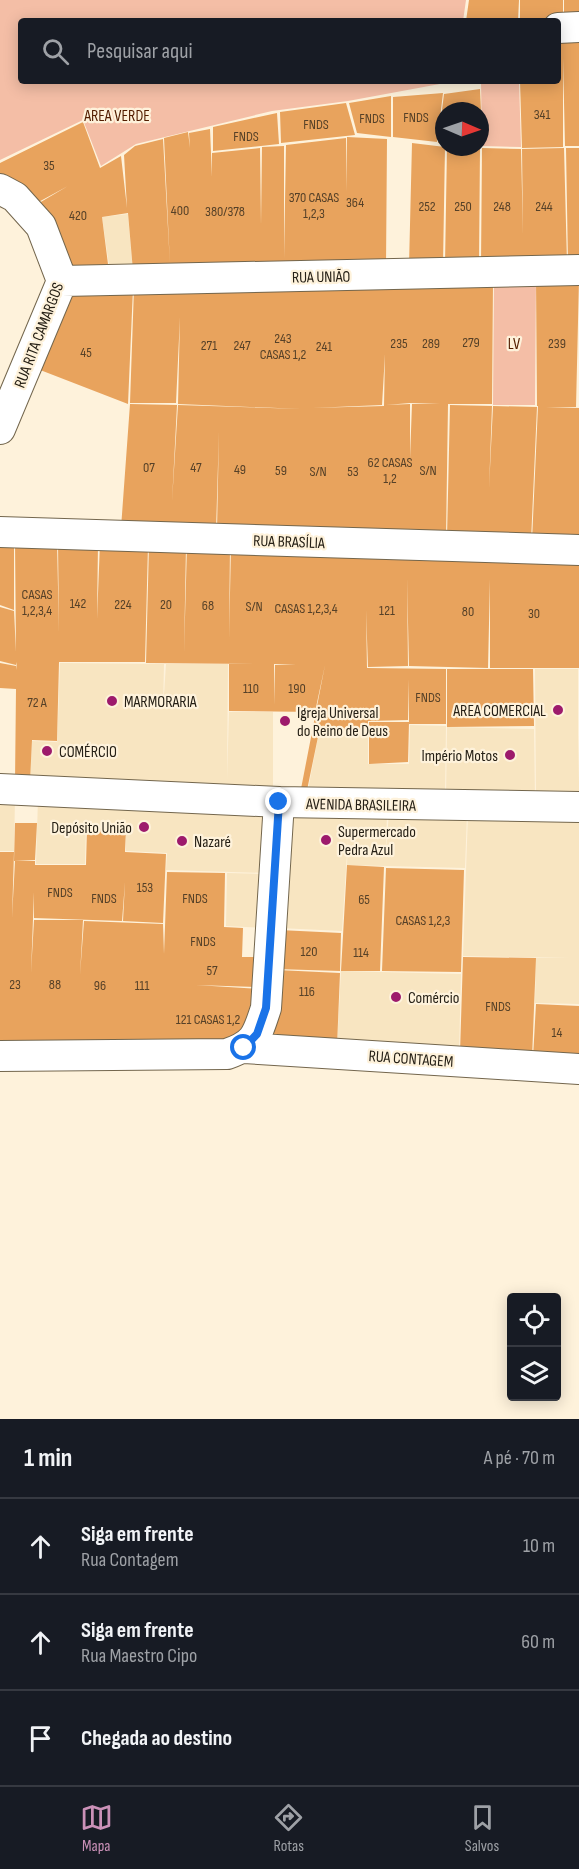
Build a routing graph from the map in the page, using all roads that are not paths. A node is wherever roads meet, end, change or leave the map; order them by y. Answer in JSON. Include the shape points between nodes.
{"nodes":[{"id":1,"x":579,"y":27,"type":"edge"},
{"id":2,"x":561,"y":28,"type":"edge"},
{"id":3,"x":0,"y":189,"type":"edge"},
{"id":4,"x":579,"y":270,"type":"edge"},
{"id":5,"x":62,"y":281,"type":"junction"},
{"id":6,"x":0,"y":429,"type":"edge"},
{"id":7,"x":0,"y":532,"type":"edge"},
{"id":8,"x":579,"y":550,"type":"edge"},
{"id":9,"x":0,"y":789,"type":"edge"},
{"id":10,"x":279,"y":802,"type":"junction"},
{"id":11,"x":579,"y":807,"type":"edge"},
{"id":12,"x":244,"y":1048,"type":"junction"},
{"id":13,"x":0,"y":1056,"type":"edge"},
{"id":14,"x":579,"y":1069,"type":"edge"}],
"edges":[{"from":1,"to":2,"type":"street"},
{"from":3,"to":5,"type":"street","name":"RUA RITA CAMARGOS","via":[[15,197],[41,226]]},
{"from":4,"to":5,"type":"street","name":"RUA UNIÃO"},
{"from":5,"to":6,"type":"street","name":"RUA RITA CAMARGOS"},
{"from":7,"to":8,"type":"street","name":"RUA BRASÍLIA"},
{"from":9,"to":10,"type":"street","name":"AVENIDA BRASILEIRA"},
{"from":10,"to":11,"type":"street","name":"AVENIDA BRASILEIRA"},
{"from":10,"to":12,"type":"street","via":[[266,1008],[257,1034]]},
{"from":12,"to":13,"type":"street","name":"RUA CONTAGEM","via":[[227,1054]]},
{"from":12,"to":14,"type":"street","name":"RUA CONTAGEM"}]}
